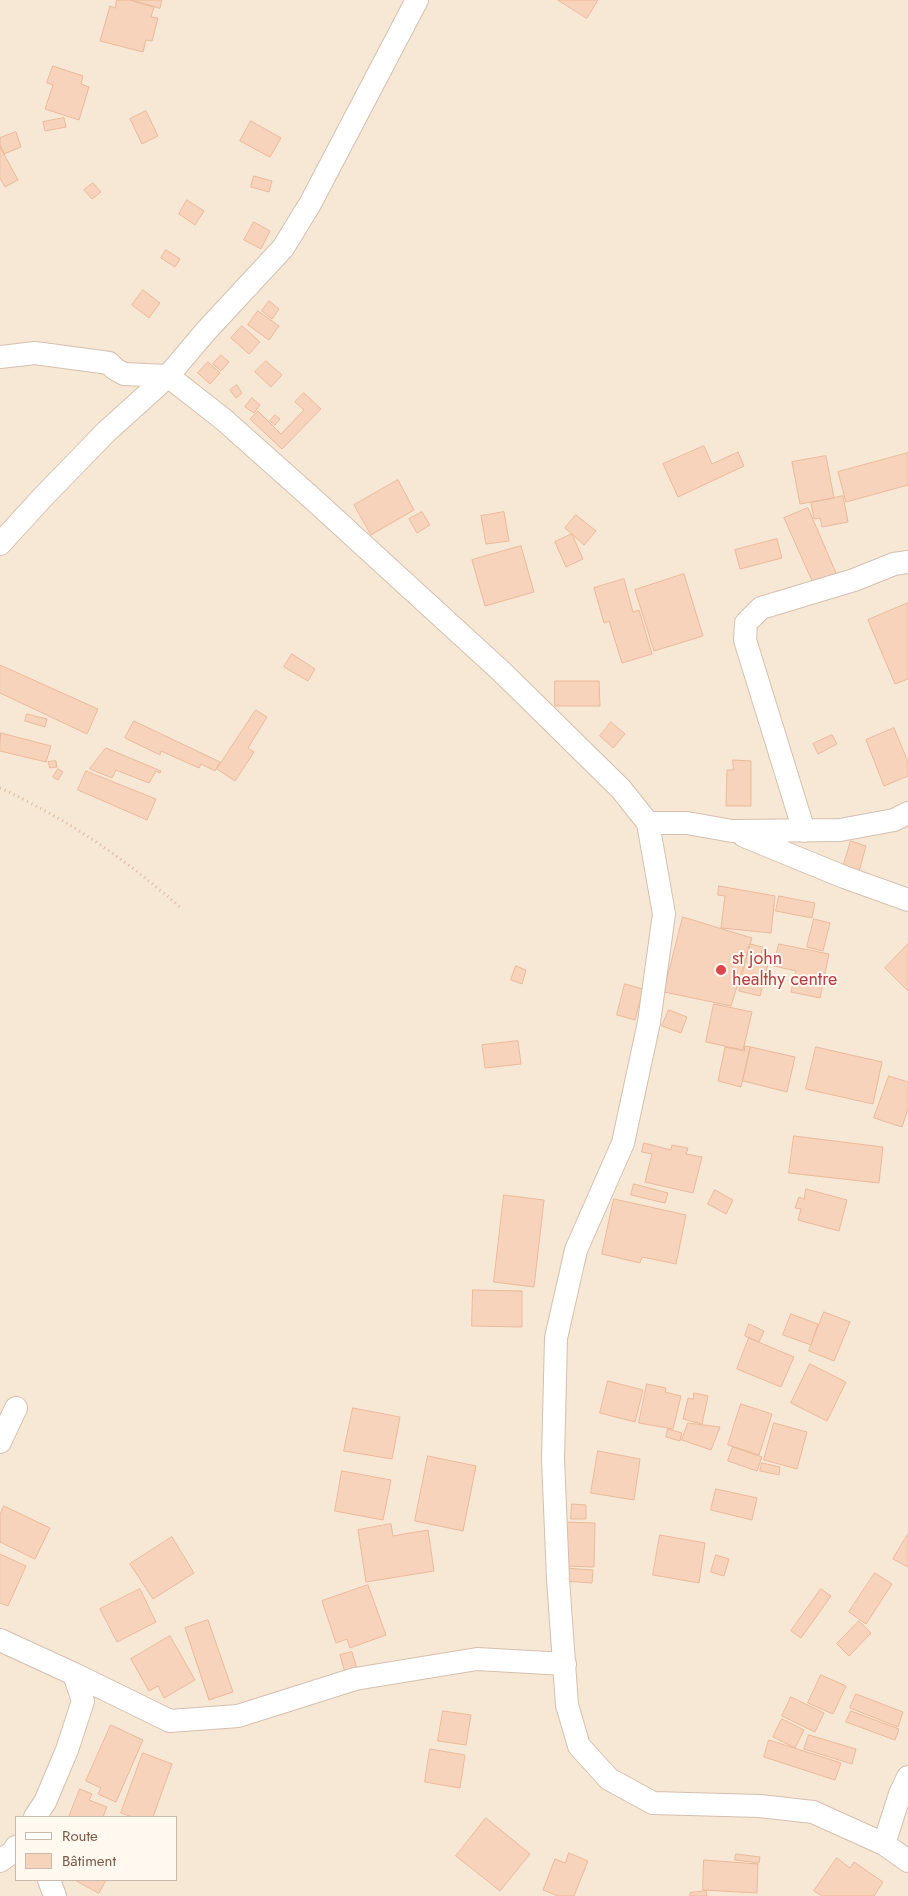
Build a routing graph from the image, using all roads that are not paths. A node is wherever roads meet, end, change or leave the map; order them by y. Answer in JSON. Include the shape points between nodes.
{"nodes":[{"id":1,"x":417,"y":0,"type":"edge"},
{"id":2,"x":0,"y":358,"type":"edge"},
{"id":3,"x":168,"y":376,"type":"junction"},
{"id":4,"x":0,"y":544,"type":"edge"},
{"id":5,"x":908,"y":562,"type":"edge"},
{"id":6,"x":908,"y":813,"type":"edge"},
{"id":7,"x":648,"y":824,"type":"junction"},
{"id":8,"x":732,"y":831,"type":"junction"},
{"id":9,"x":804,"y":831,"type":"junction"},
{"id":10,"x":908,"y":900,"type":"edge"},
{"id":11,"x":16,"y":1408,"type":"dead end"},
{"id":12,"x":0,"y":1442,"type":"edge"},
{"id":13,"x":0,"y":1640,"type":"edge"},
{"id":14,"x":565,"y":1664,"type":"junction"},
{"id":15,"x":74,"y":1674,"type":"junction"},
{"id":16,"x":908,"y":1777,"type":"edge"},
{"id":17,"x":36,"y":1816,"type":"edge"},
{"id":18,"x":884,"y":1844,"type":"junction"},
{"id":19,"x":15,"y":1849,"type":"edge"},
{"id":20,"x":0,"y":1861,"type":"edge"},
{"id":21,"x":908,"y":1861,"type":"edge"},
{"id":22,"x":49,"y":1881,"type":"edge"},
{"id":23,"x":55,"y":1896,"type":"edge"}],
"edges":[{"from":1,"to":3,"type":"street","via":[[310,204],[283,248]]},
{"from":2,"to":3,"type":"street","via":[[35,353],[110,363],[124,374]]},
{"from":3,"to":4,"type":"street","via":[[106,432]]},
{"from":3,"to":7,"type":"street","via":[[223,419],[502,672],[621,789]]},
{"from":5,"to":9,"type":"street","via":[[761,608],[746,623],[745,640]]},
{"from":6,"to":9,"type":"street","via":[[894,820],[840,830]]},
{"from":7,"to":8,"type":"street","via":[[687,823]]},
{"from":7,"to":14,"type":"street","via":[[664,914],[649,1022],[623,1143],[576,1250],[556,1338],[553,1459]]},
{"from":8,"to":9,"type":"street"},
{"from":8,"to":10,"type":"street"},
{"from":11,"to":12,"type":"street"},
{"from":13,"to":15,"type":"street"},
{"from":14,"to":15,"type":"street","via":[[477,1659],[355,1679],[238,1716],[170,1721]]},
{"from":14,"to":18,"type":"street","via":[[567,1705],[579,1746],[609,1779],[653,1803],[760,1806],[813,1812]]},
{"from":15,"to":17,"type":"street","via":[[83,1701],[67,1750]]},
{"from":16,"to":18,"type":"street"},
{"from":18,"to":21,"type":"street"},
{"from":19,"to":20,"type":"street"},
{"from":22,"to":23,"type":"street"}]}
